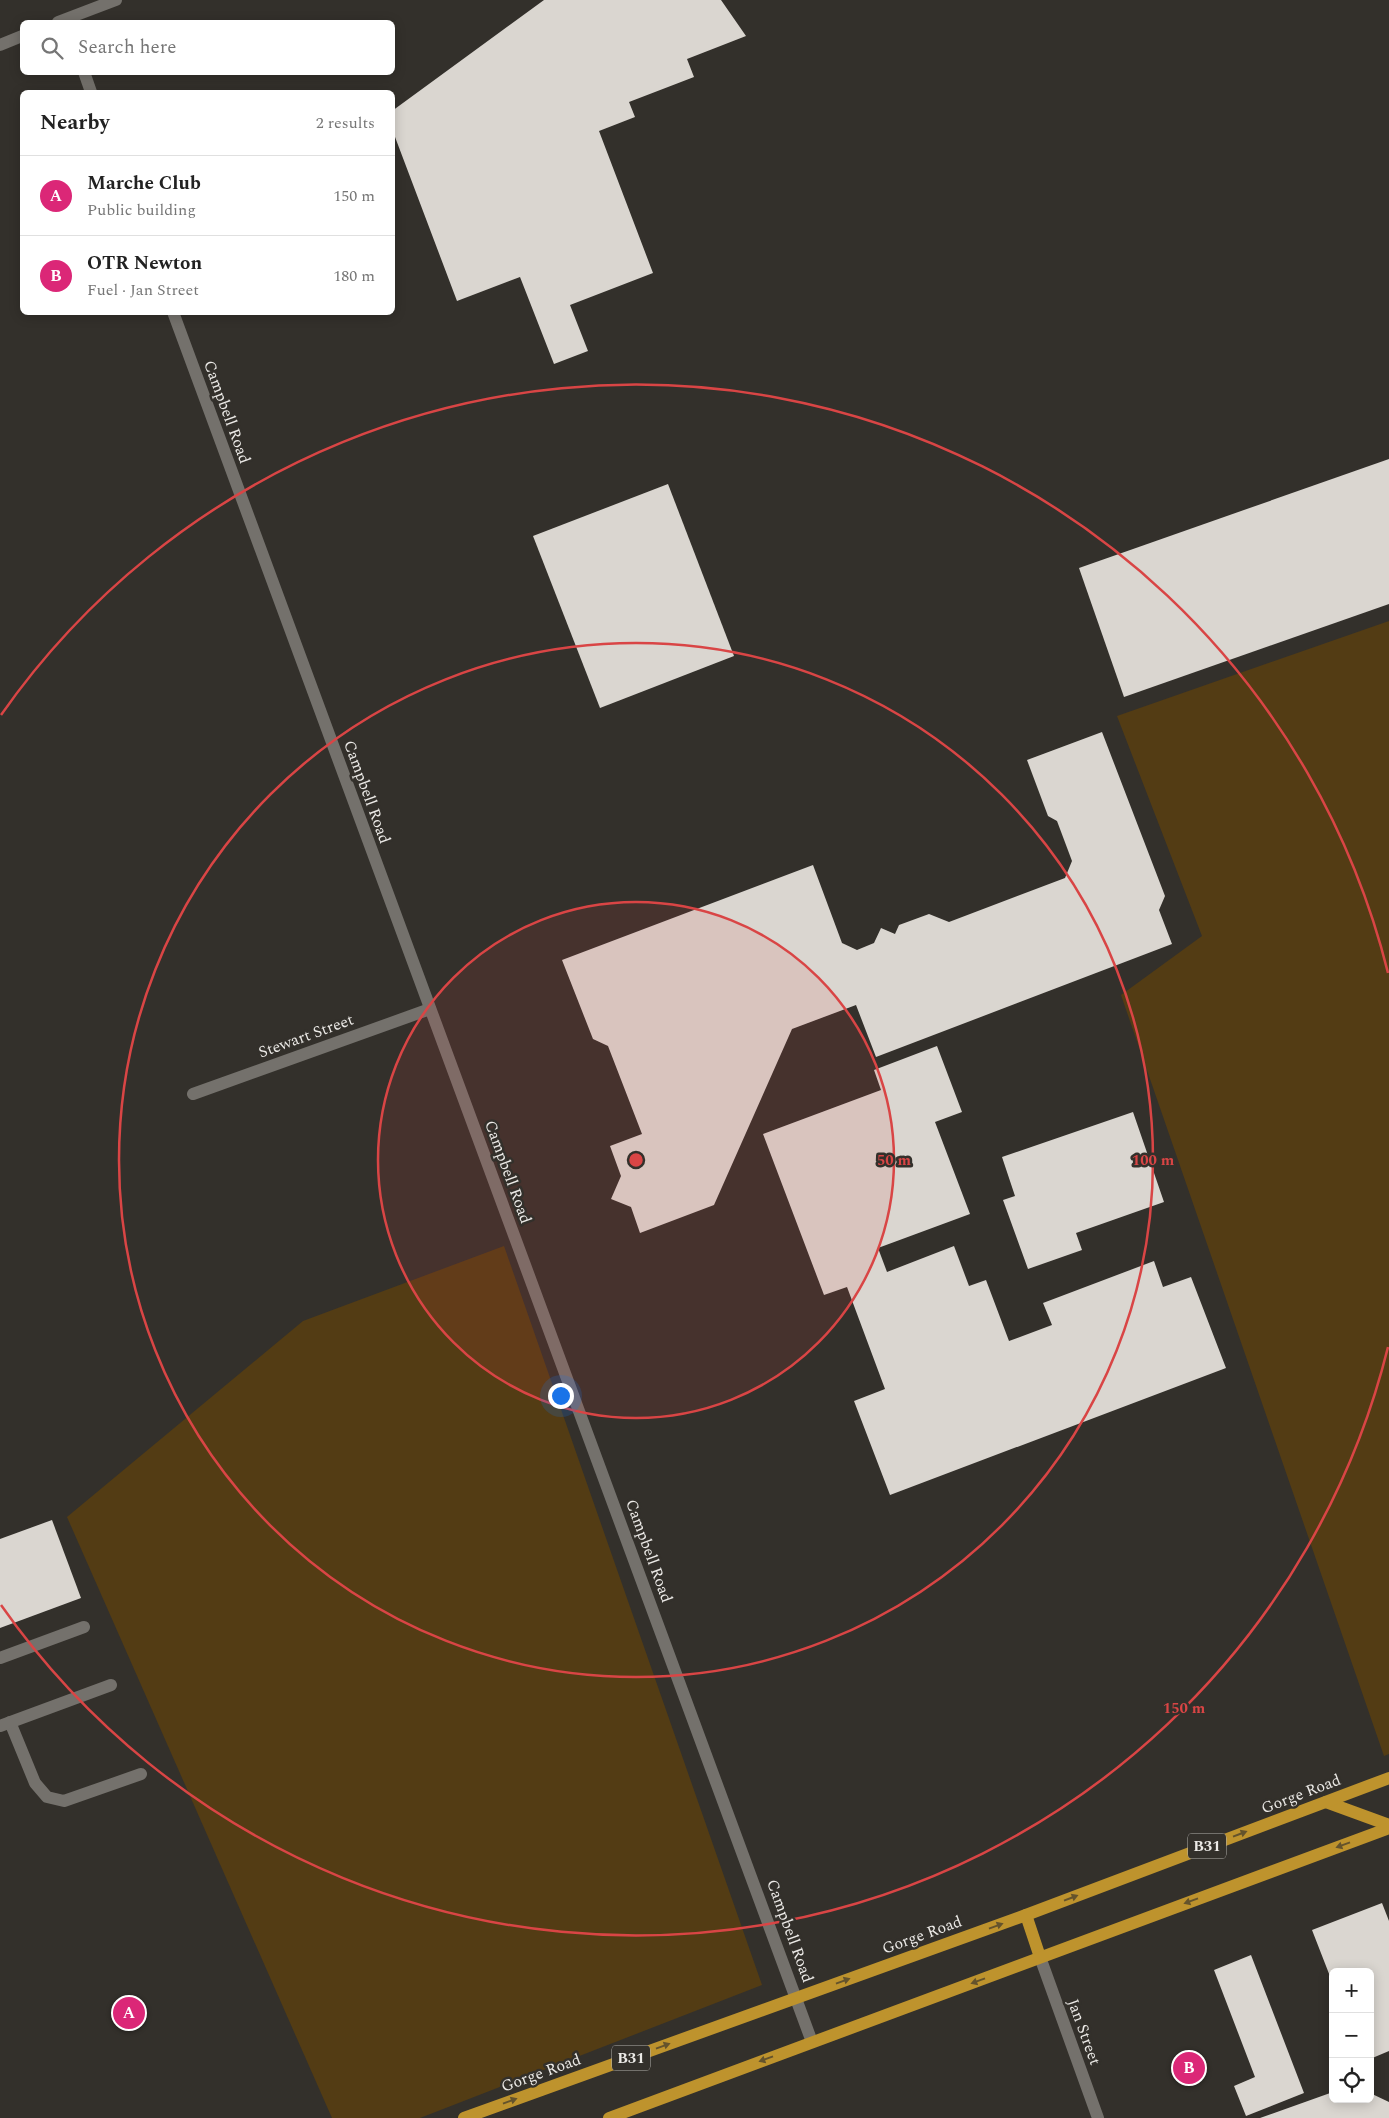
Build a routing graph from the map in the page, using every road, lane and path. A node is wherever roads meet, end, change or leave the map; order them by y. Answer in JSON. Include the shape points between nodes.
{"nodes":[{"id":1,"x":116,"y":0,"type":"edge"},
{"id":2,"x":68,"y":20,"type":"edge"},
{"id":3,"x":20,"y":37,"type":"edge"},
{"id":4,"x":0,"y":45,"type":"edge"},
{"id":5,"x":85,"y":75,"type":"edge"},
{"id":6,"x":90,"y":90,"type":"edge"},
{"id":7,"x":174,"y":315,"type":"edge"},
{"id":8,"x":430,"y":1009,"type":"junction"},
{"id":9,"x":193,"y":1094,"type":"dead end"},
{"id":10,"x":84,"y":1627,"type":"dead end"},
{"id":11,"x":0,"y":1658,"type":"edge"},
{"id":12,"x":111,"y":1685,"type":"dead end"},
{"id":13,"x":5,"y":1724,"type":"edge"},
{"id":14,"x":140,"y":1774,"type":"dead end"},
{"id":15,"x":1389,"y":1778,"type":"edge"},
{"id":16,"x":1326,"y":1802,"type":"junction"},
{"id":17,"x":1389,"y":1826,"type":"edge"},
{"id":18,"x":1026,"y":1915,"type":"junction"},
{"id":19,"x":1040,"y":1958,"type":"junction"},
{"id":20,"x":797,"y":1998,"type":"junction"},
{"id":21,"x":812,"y":2042,"type":"junction"},
{"id":22,"x":464,"y":2118,"type":"edge"},
{"id":23,"x":608,"y":2118,"type":"edge"},
{"id":24,"x":1098,"y":2118,"type":"edge"}],
"edges":[{"from":1,"to":2,"type":"street"},
{"from":3,"to":4,"type":"street"},
{"from":5,"to":6,"type":"street"},
{"from":7,"to":8,"type":"street","name":"Campbell Road"},
{"from":8,"to":9,"type":"street","name":"Stewart Street"},
{"from":8,"to":20,"type":"street","name":"Campbell Road"},
{"from":10,"to":11,"type":"street"},
{"from":12,"to":13,"type":"street"},
{"from":13,"to":14,"type":"street","via":[[35,1783],[48,1797],[64,1801]]},
{"from":15,"to":16,"type":"main road","name":"Gorge Road","number":"B31"},
{"from":16,"to":17,"type":"main road"},
{"from":18,"to":16,"type":"main road","name":"Gorge Road","number":"B31","one_way":true},
{"from":17,"to":19,"type":"main road","one_way":true},
{"from":18,"to":19,"type":"main road"},
{"from":20,"to":18,"type":"main road","name":"Gorge Road","number":"B31","one_way":true},
{"from":19,"to":21,"type":"main road","one_way":true},
{"from":19,"to":24,"type":"street","name":"Jan Street"},
{"from":20,"to":21,"type":"street","name":"Campbell Road"},
{"from":22,"to":20,"type":"main road","name":"Gorge Road","number":"B31","one_way":true},
{"from":21,"to":23,"type":"main road","one_way":true}]}
